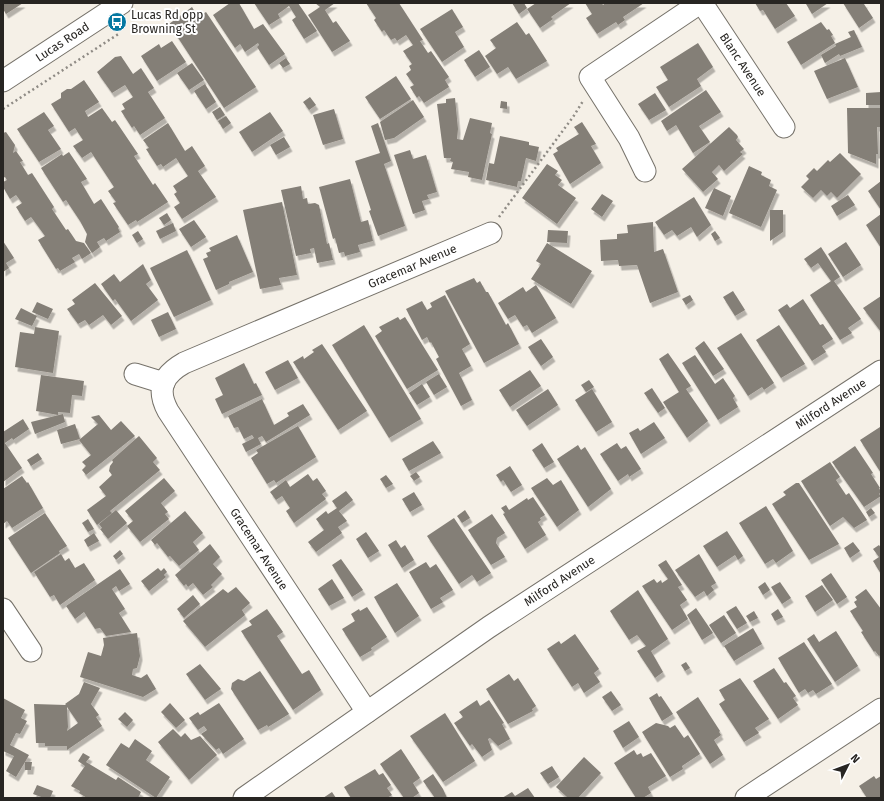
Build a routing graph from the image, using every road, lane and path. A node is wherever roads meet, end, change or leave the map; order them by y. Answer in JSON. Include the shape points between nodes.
{"nodes":[{"id":1,"x":122,"y":3,"type":"edge"},
{"id":2,"x":701,"y":3,"type":"edge"},
{"id":3,"x":120,"y":34,"type":"dead end"},
{"id":4,"x":590,"y":77,"type":"junction"},
{"id":5,"x":3,"y":81,"type":"edge"},
{"id":6,"x":3,"y":109,"type":"edge"},
{"id":7,"x":784,"y":127,"type":"dead end"},
{"id":8,"x":645,"y":171,"type":"dead end"},
{"id":9,"x":491,"y":233,"type":"joint"},
{"id":10,"x":881,"y":371,"type":"edge"},
{"id":11,"x":135,"y":374,"type":"dead end"},
{"id":12,"x":164,"y":383,"type":"junction"},
{"id":13,"x":3,"y":609,"type":"edge"},
{"id":14,"x":31,"y":651,"type":"dead end"},
{"id":15,"x":881,"y":709,"type":"edge"},
{"id":16,"x":367,"y":712,"type":"junction"},
{"id":17,"x":244,"y":798,"type":"edge"},
{"id":18,"x":746,"y":798,"type":"edge"}],
"edges":[{"from":1,"to":5,"type":"street","name":"Lucas Road"},
{"from":2,"to":4,"type":"street"},
{"from":2,"to":7,"type":"street","name":"Blanc Avenue"},
{"from":3,"to":6,"type":"path"},
{"from":4,"to":8,"type":"street","via":[[630,138]]},
{"from":4,"to":9,"type":"path","via":[[585,97],[573,116],[502,212]]},
{"from":9,"to":12,"type":"street","name":"Gracemar Avenue","via":[[184,363],[173,369]]},
{"from":10,"to":16,"type":"street","name":"Milford Avenue","via":[[496,623]]},
{"from":11,"to":12,"type":"street"},
{"from":12,"to":16,"type":"street","name":"Gracemar Avenue","via":[[163,401],[168,411]]},
{"from":13,"to":14,"type":"street"},
{"from":15,"to":18,"type":"street"},
{"from":16,"to":17,"type":"street","name":"Milford Avenue"}]}
